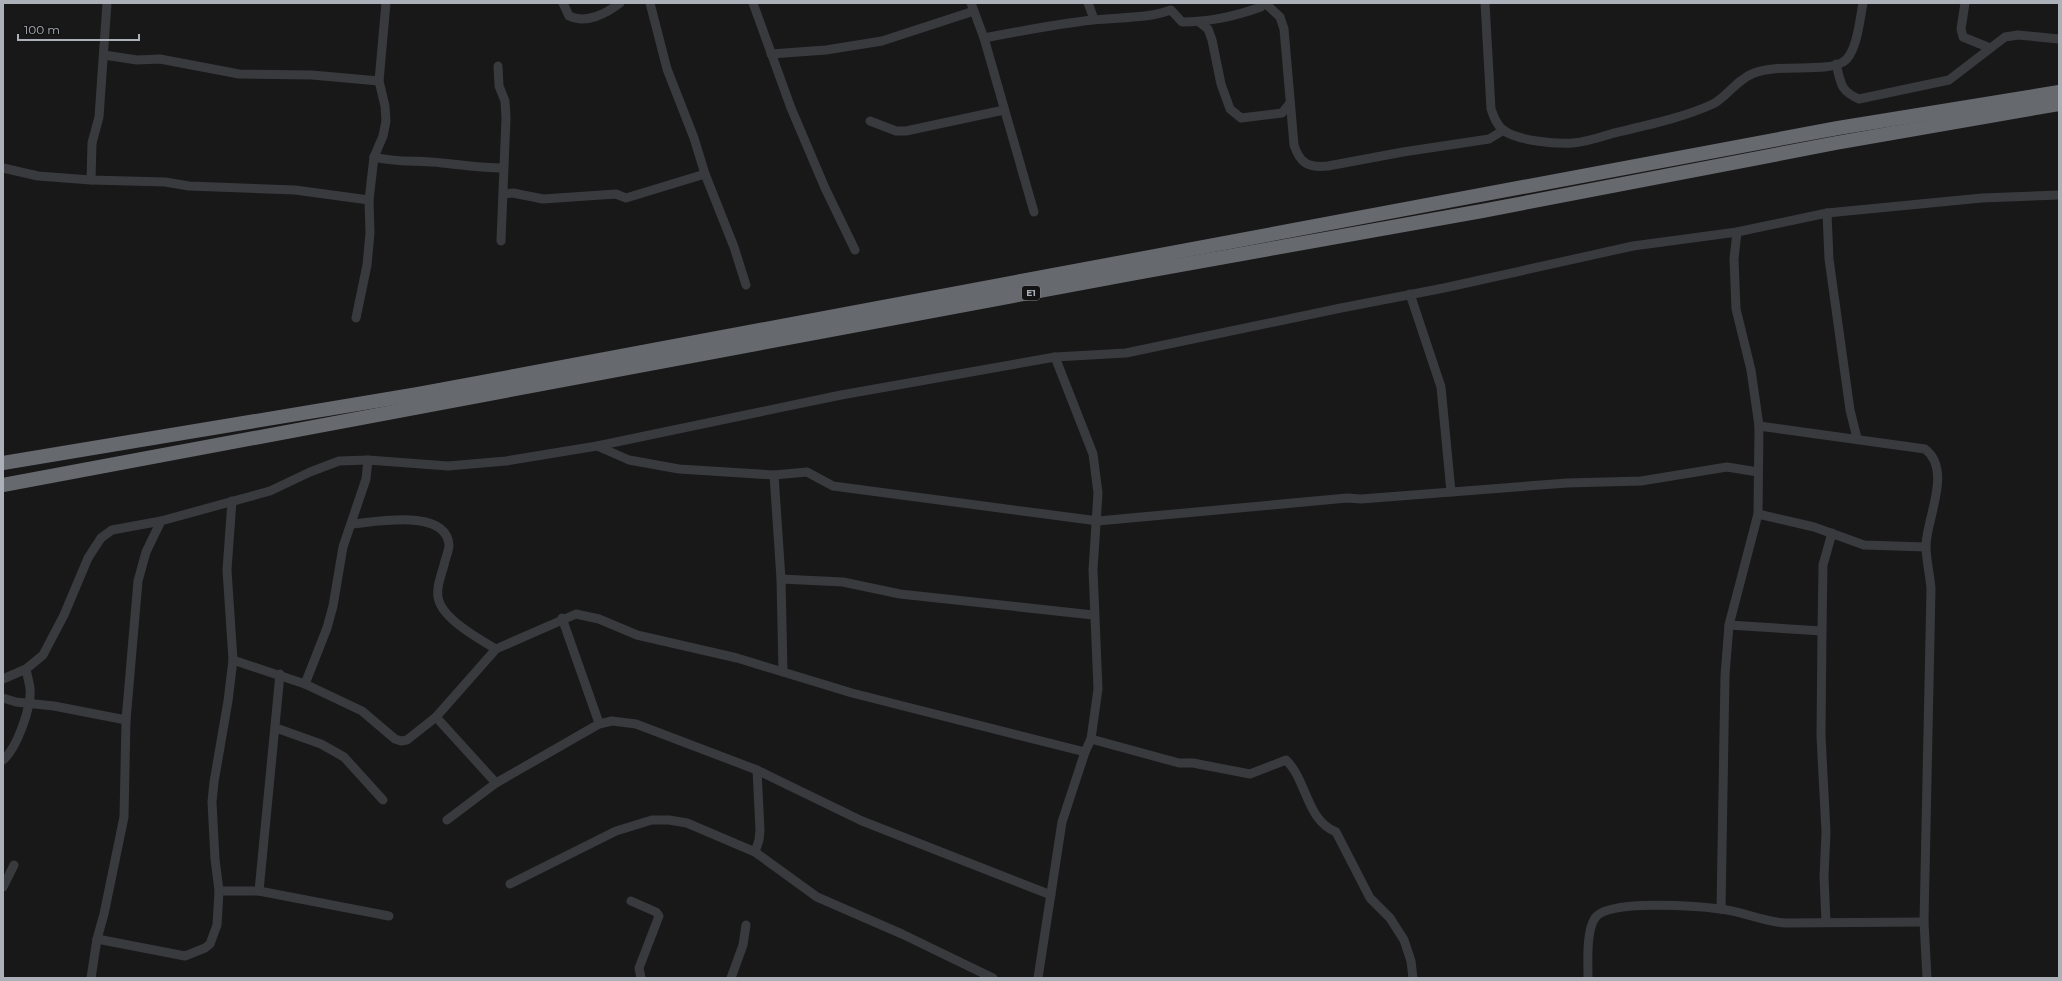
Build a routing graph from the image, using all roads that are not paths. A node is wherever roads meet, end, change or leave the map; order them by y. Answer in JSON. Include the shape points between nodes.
{"nodes":[{"id":1,"x":107,"y":3,"type":"edge"},
{"id":2,"x":386,"y":3,"type":"edge"},
{"id":3,"x":563,"y":3,"type":"edge"},
{"id":4,"x":620,"y":3,"type":"edge"},
{"id":5,"x":650,"y":3,"type":"edge"},
{"id":6,"x":753,"y":3,"type":"edge"},
{"id":7,"x":1088,"y":3,"type":"edge"},
{"id":8,"x":1264,"y":3,"type":"edge"},
{"id":9,"x":1485,"y":3,"type":"edge"},
{"id":10,"x":1863,"y":3,"type":"edge"},
{"id":11,"x":1965,"y":3,"type":"edge"},
{"id":12,"x":1170,"y":6,"type":"edge"},
{"id":13,"x":972,"y":7,"type":"edge"},
{"id":14,"x":1094,"y":19,"type":"junction"},
{"id":15,"x":1199,"y":22,"type":"junction"},
{"id":16,"x":984,"y":38,"type":"junction"},
{"id":17,"x":2059,"y":39,"type":"edge"},
{"id":18,"x":1990,"y":48,"type":"junction"},
{"id":19,"x":771,"y":54,"type":"junction"},
{"id":20,"x":104,"y":55,"type":"junction"},
{"id":21,"x":1836,"y":64,"type":"junction"},
{"id":22,"x":498,"y":66,"type":"dead end"},
{"id":23,"x":379,"y":81,"type":"junction"},
{"id":24,"x":2059,"y":92,"type":"edge"},
{"id":25,"x":1290,"y":103,"type":"junction"},
{"id":26,"x":2059,"y":104,"type":"edge"},
{"id":27,"x":1004,"y":110,"type":"junction"},
{"id":28,"x":870,"y":121,"type":"dead end"},
{"id":29,"x":1504,"y":130,"type":"junction"},
{"id":30,"x":374,"y":158,"type":"junction"},
{"id":31,"x":3,"y":168,"type":"edge"},
{"id":32,"x":503,"y":168,"type":"junction"},
{"id":33,"x":705,"y":174,"type":"junction"},
{"id":34,"x":91,"y":180,"type":"junction"},
{"id":35,"x":504,"y":194,"type":"junction"},
{"id":36,"x":2059,"y":195,"type":"edge"},
{"id":37,"x":369,"y":200,"type":"junction"},
{"id":38,"x":1034,"y":212,"type":"dead end"},
{"id":39,"x":1827,"y":214,"type":"junction"},
{"id":40,"x":1737,"y":232,"type":"junction"},
{"id":41,"x":501,"y":241,"type":"dead end"},
{"id":42,"x":855,"y":250,"type":"dead end"},
{"id":43,"x":746,"y":285,"type":"dead end"},
{"id":44,"x":1410,"y":294,"type":"junction"},
{"id":45,"x":356,"y":318,"type":"dead end"},
{"id":46,"x":1055,"y":357,"type":"junction"},
{"id":47,"x":1759,"y":426,"type":"junction"},
{"id":48,"x":1857,"y":438,"type":"junction"},
{"id":49,"x":597,"y":446,"type":"junction"},
{"id":50,"x":368,"y":460,"type":"junction"},
{"id":51,"x":3,"y":463,"type":"edge"},
{"id":52,"x":1758,"y":472,"type":"junction"},
{"id":53,"x":774,"y":475,"type":"junction"},
{"id":54,"x":3,"y":485,"type":"edge"},
{"id":55,"x":1451,"y":492,"type":"junction"},
{"id":56,"x":232,"y":501,"type":"junction"},
{"id":57,"x":1758,"y":514,"type":"junction"},
{"id":58,"x":161,"y":520,"type":"junction"},
{"id":59,"x":1098,"y":521,"type":"junction"},
{"id":60,"x":352,"y":524,"type":"junction"},
{"id":61,"x":1832,"y":534,"type":"junction"},
{"id":62,"x":1926,"y":547,"type":"junction"},
{"id":63,"x":781,"y":579,"type":"junction"},
{"id":64,"x":1093,"y":615,"type":"junction"},
{"id":65,"x":562,"y":618,"type":"junction"},
{"id":66,"x":1729,"y":626,"type":"junction"},
{"id":67,"x":1822,"y":631,"type":"junction"},
{"id":68,"x":496,"y":649,"type":"junction"},
{"id":69,"x":233,"y":660,"type":"junction"},
{"id":70,"x":26,"y":669,"type":"junction"},
{"id":71,"x":783,"y":672,"type":"junction"},
{"id":72,"x":280,"y":674,"type":"junction"},
{"id":73,"x":3,"y":679,"type":"edge"},
{"id":74,"x":305,"y":684,"type":"junction"},
{"id":75,"x":3,"y":698,"type":"edge"},
{"id":76,"x":30,"y":704,"type":"junction"},
{"id":77,"x":436,"y":717,"type":"junction"},
{"id":78,"x":126,"y":720,"type":"junction"},
{"id":79,"x":599,"y":723,"type":"junction"},
{"id":80,"x":276,"y":728,"type":"junction"},
{"id":81,"x":1092,"y":739,"type":"junction"},
{"id":82,"x":1085,"y":752,"type":"junction"},
{"id":83,"x":3,"y":760,"type":"edge"},
{"id":84,"x":757,"y":770,"type":"junction"},
{"id":85,"x":496,"y":783,"type":"junction"},
{"id":86,"x":383,"y":800,"type":"dead end"},
{"id":87,"x":447,"y":820,"type":"dead end"},
{"id":88,"x":755,"y":852,"type":"junction"},
{"id":89,"x":14,"y":865,"type":"dead end"},
{"id":90,"x":510,"y":884,"type":"dead end"},
{"id":91,"x":3,"y":887,"type":"edge"},
{"id":92,"x":219,"y":891,"type":"junction"},
{"id":93,"x":259,"y":891,"type":"junction"},
{"id":94,"x":1051,"y":895,"type":"junction"},
{"id":95,"x":631,"y":901,"type":"dead end"},
{"id":96,"x":1721,"y":909,"type":"junction"},
{"id":97,"x":389,"y":916,"type":"dead end"},
{"id":98,"x":1826,"y":922,"type":"junction"},
{"id":99,"x":1924,"y":922,"type":"junction"},
{"id":100,"x":746,"y":925,"type":"dead end"},
{"id":101,"x":97,"y":938,"type":"junction"},
{"id":102,"x":91,"y":978,"type":"edge"},
{"id":103,"x":641,"y":978,"type":"edge"},
{"id":104,"x":731,"y":978,"type":"edge"},
{"id":105,"x":993,"y":978,"type":"edge"},
{"id":106,"x":1038,"y":978,"type":"edge"},
{"id":107,"x":1412,"y":978,"type":"edge"},
{"id":108,"x":1588,"y":978,"type":"edge"},
{"id":109,"x":1927,"y":978,"type":"edge"}],
"edges":[{"from":1,"to":20,"type":"street"},
{"from":2,"to":23,"type":"street"},
{"from":3,"to":4,"type":"street","via":[[569,16],[575,19],[603,14]]},
{"from":5,"to":33,"type":"street","via":[[667,69]]},
{"from":6,"to":19,"type":"street"},
{"from":7,"to":14,"type":"street"},
{"from":8,"to":15,"type":"street","via":[[1251,11]]},
{"from":8,"to":25,"type":"street","via":[[1280,17],[1284,29]]},
{"from":9,"to":29,"type":"street","via":[[1491,109],[1496,123]]},
{"from":10,"to":21,"type":"street","via":[[1852,53],[1844,62]]},
{"from":11,"to":18,"type":"street","via":[[1961,29],[1963,37]]},
{"from":12,"to":14,"type":"street","via":[[1115,19]]},
{"from":12,"to":15,"type":"street","via":[[1182,22]]},
{"from":13,"to":16,"type":"street"},
{"from":13,"to":19,"type":"street","via":[[882,41],[826,50]]},
{"from":14,"to":16,"type":"street"},
{"from":15,"to":25,"type":"street","via":[[1208,30],[1221,84],[1230,110],[1236,116],[1241,118],[1282,113]]},
{"from":16,"to":27,"type":"street"},
{"from":17,"to":18,"type":"street","via":[[2018,35],[2005,37]]},
{"from":18,"to":21,"type":"street","via":[[1949,80],[1859,99],[1848,95],[1842,88]]},
{"from":19,"to":42,"type":"street","via":[[791,108]]},
{"from":20,"to":23,"type":"street","via":[[137,60],[160,60],[239,74],[312,74]]},
{"from":20,"to":34,"type":"street","via":[[99,117],[92,144]]},
{"from":21,"to":29,"type":"street","via":[[1769,69],[1737,83],[1715,103],[1675,118],[1575,143],[1548,144]]},
{"from":22,"to":32,"type":"street","via":[[499,86],[505,101],[506,118]]},
{"from":23,"to":30,"type":"street","via":[[386,121]]},
{"from":24,"to":51,"type":"highway","number":"E1","via":[[1838,128],[418,394]]},
{"from":25,"to":29,"type":"street","via":[[1294,145],[1298,157],[1306,164],[1317,167],[1489,139]]},
{"from":26,"to":54,"type":"highway","number":"E1","via":[[1836,143]]},
{"from":27,"to":28,"type":"street","via":[[906,131],[896,131]]},
{"from":27,"to":38,"type":"street"},
{"from":30,"to":32,"type":"street"},
{"from":30,"to":37,"type":"street"},
{"from":31,"to":34,"type":"street","via":[[38,176]]},
{"from":32,"to":35,"type":"street"},
{"from":33,"to":35,"type":"street","via":[[626,198],[616,194],[543,199],[513,193]]},
{"from":33,"to":43,"type":"street"},
{"from":34,"to":37,"type":"street","via":[[295,190]]},
{"from":35,"to":41,"type":"street"},
{"from":36,"to":39,"type":"street","via":[[1982,198]]},
{"from":37,"to":45,"type":"street","via":[[370,233],[367,264]]},
{"from":39,"to":40,"type":"street"},
{"from":39,"to":48,"type":"street","via":[[1829,259],[1850,410]]},
{"from":40,"to":44,"type":"street","via":[[1633,246]]},
{"from":40,"to":47,"type":"street","via":[[1734,259],[1736,309],[1751,370]]},
{"from":44,"to":46,"type":"street","via":[[1126,353]]},
{"from":44,"to":55,"type":"street","via":[[1444,399]]},
{"from":46,"to":49,"type":"street","via":[[841,395]]},
{"from":46,"to":59,"type":"street","via":[[1093,454],[1098,493]]},
{"from":47,"to":48,"type":"street"},
{"from":47,"to":52,"type":"street"},
{"from":48,"to":62,"type":"street","via":[[1925,449],[1932,454],[1937,481],[1936,504]]},
{"from":49,"to":50,"type":"street","via":[[506,461],[448,466]]},
{"from":49,"to":53,"type":"street","via":[[629,460],[679,469]]},
{"from":50,"to":56,"type":"street","via":[[339,461],[270,491]]},
{"from":50,"to":60,"type":"street","via":[[366,479]]},
{"from":52,"to":55,"type":"street","via":[[1727,467],[1641,481],[1567,483]]},
{"from":52,"to":57,"type":"street"},
{"from":53,"to":59,"type":"street","via":[[807,472],[833,486]]},
{"from":53,"to":63,"type":"street"},
{"from":55,"to":59,"type":"street","via":[[1347,498]]},
{"from":56,"to":58,"type":"street"},
{"from":56,"to":69,"type":"street","via":[[227,570]]},
{"from":57,"to":61,"type":"street","via":[[1814,527]]},
{"from":57,"to":66,"type":"street"},
{"from":58,"to":70,"type":"street","via":[[112,530],[101,538],[88,558],[54,636],[42,655]]},
{"from":58,"to":78,"type":"street","via":[[146,552],[138,581]]},
{"from":59,"to":64,"type":"street","via":[[1093,570]]},
{"from":60,"to":68,"type":"street","via":[[408,520],[429,522],[442,529],[449,545],[437,594],[439,602],[464,630]]},
{"from":60,"to":74,"type":"street","via":[[343,547],[327,628]]},
{"from":61,"to":62,"type":"street","via":[[1864,545]]},
{"from":61,"to":67,"type":"street","via":[[1823,565]]},
{"from":62,"to":99,"type":"street","via":[[1931,589]]},
{"from":63,"to":64,"type":"street","via":[[843,582],[900,594]]},
{"from":63,"to":71,"type":"street"},
{"from":64,"to":81,"type":"street","via":[[1098,689]]},
{"from":65,"to":68,"type":"street"},
{"from":65,"to":71,"type":"street","via":[[576,614],[586,615],[637,634]]},
{"from":65,"to":79,"type":"street"},
{"from":66,"to":67,"type":"street"},
{"from":66,"to":96,"type":"street","via":[[1725,675]]},
{"from":67,"to":98,"type":"street","via":[[1820,736],[1826,832]]},
{"from":68,"to":77,"type":"street"},
{"from":69,"to":72,"type":"street"},
{"from":69,"to":92,"type":"street","via":[[213,795],[215,860]]},
{"from":70,"to":73,"type":"street"},
{"from":70,"to":76,"type":"street"},
{"from":71,"to":82,"type":"street","via":[[852,693]]},
{"from":72,"to":74,"type":"street"},
{"from":72,"to":80,"type":"street"},
{"from":74,"to":77,"type":"street","via":[[362,711],[395,739],[401,741],[407,740]]},
{"from":75,"to":76,"type":"street"},
{"from":76,"to":78,"type":"street"},
{"from":76,"to":83,"type":"street","via":[[25,714],[23,729]]},
{"from":77,"to":85,"type":"street"},
{"from":78,"to":101,"type":"street","via":[[124,817]]},
{"from":79,"to":84,"type":"street","via":[[612,721],[636,724]]},
{"from":79,"to":85,"type":"street"},
{"from":80,"to":86,"type":"street","via":[[321,744],[344,758]]},
{"from":80,"to":93,"type":"street"},
{"from":81,"to":82,"type":"street"},
{"from":81,"to":107,"type":"street","via":[[1179,763],[1193,763],[1250,774],[1286,760],[1295,768],[1308,802],[1326,828],[1336,832],[1370,898],[1390,918],[1404,940],[1411,961]]},
{"from":82,"to":94,"type":"street","via":[[1062,822]]},
{"from":84,"to":88,"type":"street","via":[[760,840]]},
{"from":84,"to":94,"type":"street","via":[[862,821]]},
{"from":85,"to":87,"type":"street"},
{"from":88,"to":90,"type":"street","via":[[687,823],[652,820],[616,831]]},
{"from":88,"to":105,"type":"street","via":[[817,897]]},
{"from":89,"to":91,"type":"street"},
{"from":92,"to":93,"type":"street"},
{"from":92,"to":101,"type":"street","via":[[217,925],[210,944],[185,956]]},
{"from":93,"to":97,"type":"street"},
{"from":94,"to":106,"type":"street"},
{"from":95,"to":103,"type":"street","via":[[656,912],[659,916],[639,968]]},
{"from":96,"to":98,"type":"street","via":[[1769,922]]},
{"from":96,"to":108,"type":"street","via":[[1642,905],[1603,910],[1595,917],[1591,927]]},
{"from":98,"to":99,"type":"street"},
{"from":99,"to":109,"type":"street"},
{"from":100,"to":104,"type":"street","via":[[743,945]]},
{"from":101,"to":102,"type":"street"}]}
